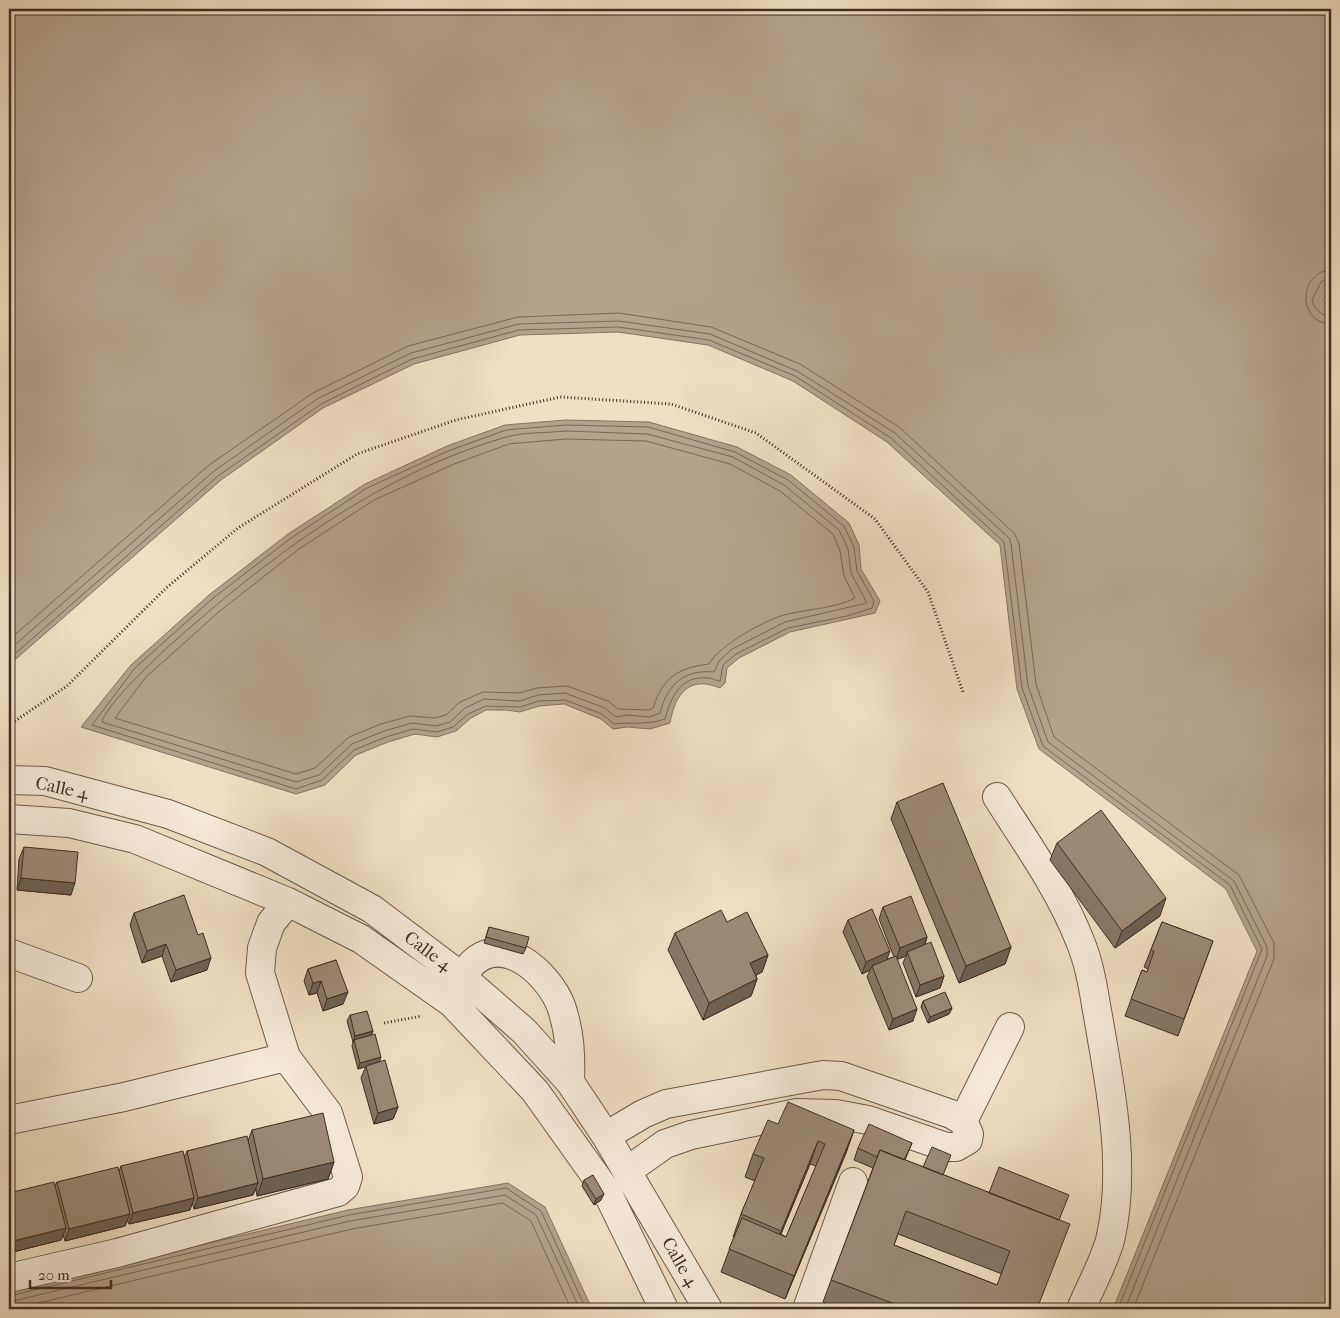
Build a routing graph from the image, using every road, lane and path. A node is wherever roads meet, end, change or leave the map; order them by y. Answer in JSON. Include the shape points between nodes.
{"nodes":[{"id":1,"x":963,"y":692,"type":"dead end"},
{"id":2,"x":9,"y":724,"type":"edge"},
{"id":3,"x":9,"y":780,"type":"edge"},
{"id":4,"x":997,"y":797,"type":"dead end"},
{"id":5,"x":9,"y":819,"type":"edge"},
{"id":6,"x":288,"y":902,"type":"junction"},
{"id":7,"x":9,"y":953,"type":"edge"},
{"id":8,"x":462,"y":977,"type":"junction"},
{"id":9,"x":78,"y":978,"type":"dead end"},
{"id":10,"x":452,"y":1003,"type":"junction"},
{"id":11,"x":1010,"y":1027,"type":"dead end"},
{"id":12,"x":524,"y":1031,"type":"junction"},
{"id":13,"x":499,"y":1052,"type":"junction"},
{"id":14,"x":286,"y":1057,"type":"junction"},
{"id":15,"x":570,"y":1082,"type":"junction"},
{"id":16,"x":9,"y":1120,"type":"edge"},
{"id":17,"x":963,"y":1121,"type":"junction"},
{"id":18,"x":606,"y":1136,"type":"junction"},
{"id":19,"x":627,"y":1171,"type":"junction"},
{"id":20,"x":853,"y":1182,"type":"dead end"},
{"id":21,"x":9,"y":1278,"type":"edge"},
{"id":22,"x":664,"y":1309,"type":"edge"},
{"id":23,"x":708,"y":1309,"type":"edge"},
{"id":24,"x":807,"y":1309,"type":"edge"},
{"id":25,"x":1081,"y":1309,"type":"edge"}],
"edges":[{"from":1,"to":2,"type":"path","via":[[928,592],[875,519],[756,433],[671,404],[560,397],[456,420],[357,454],[238,528],[165,589],[67,686]]},
{"from":3,"to":8,"type":"lane","name":"Calle 4","via":[[45,781],[168,814],[267,852],[372,909]]},
{"from":4,"to":25,"type":"lane","via":[[1062,900],[1081,942],[1092,981],[1107,1063],[1115,1138],[1111,1237]]},
{"from":5,"to":6,"type":"lane","via":[[68,823],[135,839]]},
{"from":6,"to":10,"type":"lane","via":[[361,939]]},
{"from":6,"to":14,"type":"lane","via":[[271,923],[262,948],[260,973]]},
{"from":7,"to":9,"type":"lane"},
{"from":8,"to":10,"type":"lane"},
{"from":8,"to":12,"type":"lane","name":"Calle 4"},
{"from":8,"to":15,"type":"lane","via":[[470,966],[491,954],[522,959],[541,974],[560,1005],[571,1042]]},
{"from":10,"to":13,"type":"lane"},
{"from":11,"to":17,"type":"lane"},
{"from":12,"to":13,"type":"lane"},
{"from":12,"to":15,"type":"lane","name":"Calle 4"},
{"from":13,"to":22,"type":"lane","via":[[535,1091],[607,1192]]},
{"from":14,"to":16,"type":"lane","via":[[124,1097]]},
{"from":14,"to":21,"type":"lane","via":[[328,1113],[348,1177],[338,1192],[117,1253]]},
{"from":15,"to":18,"type":"lane","name":"Calle 4"},
{"from":17,"to":18,"type":"lane","via":[[841,1076],[824,1075],[666,1104]]},
{"from":17,"to":19,"type":"lane","via":[[968,1140],[956,1147],[946,1147],[868,1120],[836,1114],[797,1113],[691,1135],[666,1144]]},
{"from":18,"to":19,"type":"lane","name":"Calle 4"},
{"from":19,"to":23,"type":"lane","name":"Calle 4"},
{"from":20,"to":24,"type":"lane"}]}
